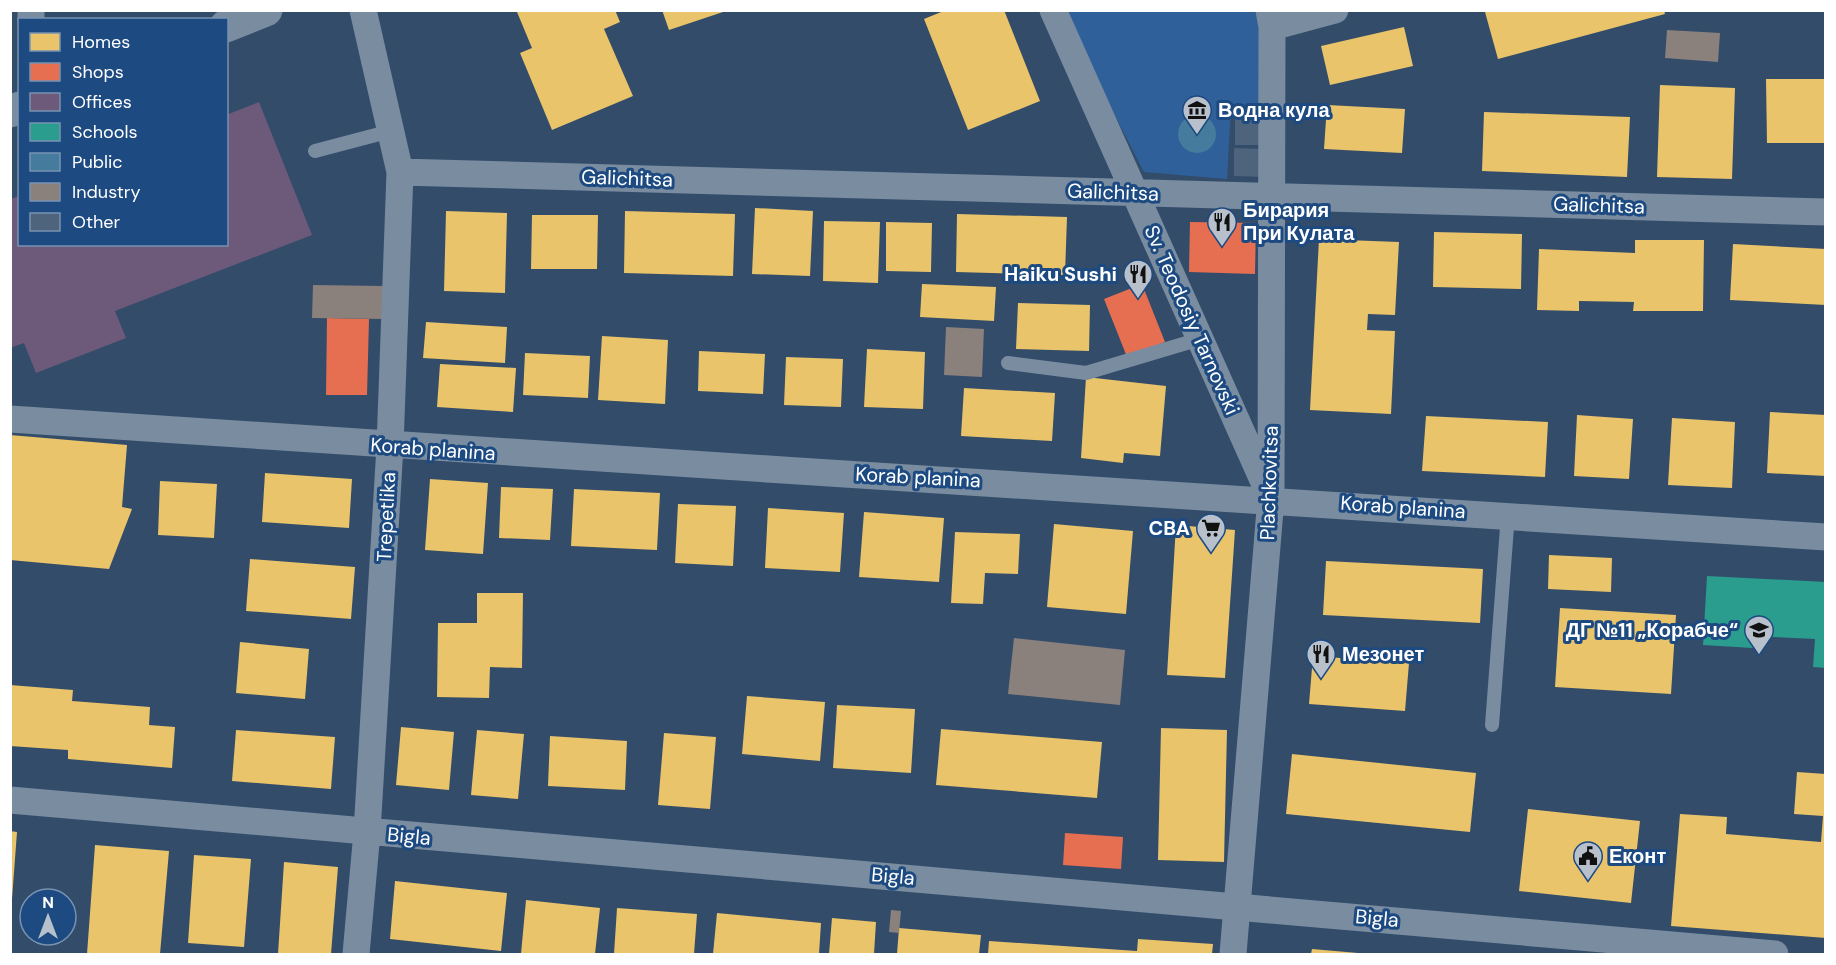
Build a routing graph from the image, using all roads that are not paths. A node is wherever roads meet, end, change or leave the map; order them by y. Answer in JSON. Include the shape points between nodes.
{"nodes":[{"id":1,"x":266,"y":10,"type":"edge"},
{"id":2,"x":363,"y":10,"type":"edge"},
{"id":3,"x":1053,"y":10,"type":"edge"},
{"id":4,"x":1335,"y":10,"type":"edge"},
{"id":5,"x":1271,"y":19,"type":"edge"},
{"id":6,"x":228,"y":25,"type":"edge"},
{"id":7,"x":391,"y":131,"type":"junction"},
{"id":8,"x":315,"y":151,"type":"dead end"},
{"id":9,"x":400,"y":172,"type":"junction"},
{"id":10,"x":1135,"y":193,"type":"junction"},
{"id":11,"x":1273,"y":196,"type":"junction"},
{"id":12,"x":1826,"y":212,"type":"edge"},
{"id":13,"x":1200,"y":339,"type":"junction"},
{"id":14,"x":1008,"y":363,"type":"dead end"},
{"id":15,"x":10,"y":419,"type":"edge"},
{"id":16,"x":390,"y":446,"type":"junction"},
{"id":17,"x":1271,"y":498,"type":"junction"},
{"id":18,"x":1508,"y":514,"type":"junction"},
{"id":19,"x":1826,"y":537,"type":"edge"},
{"id":20,"x":1492,"y":725,"type":"dead end"},
{"id":21,"x":10,"y":800,"type":"edge"},
{"id":22,"x":368,"y":832,"type":"junction"},
{"id":23,"x":1236,"y":906,"type":"junction"},
{"id":24,"x":356,"y":954,"type":"edge"},
{"id":25,"x":1233,"y":954,"type":"edge"},
{"id":26,"x":1775,"y":954,"type":"edge"}],
"edges":[{"from":1,"to":6,"type":"street"},
{"from":2,"to":7,"type":"street","name":"Trepetlika"},
{"from":3,"to":10,"type":"street","name":"Sv. Teodosiy Tarnovski"},
{"from":4,"to":5,"type":"street"},
{"from":5,"to":11,"type":"street","name":"Plachkovitsa"},
{"from":7,"to":8,"type":"lane"},
{"from":7,"to":9,"type":"street","name":"Trepetlika"},
{"from":9,"to":10,"type":"street","name":"Galichitsa"},
{"from":9,"to":16,"type":"street","name":"Trepetlika"},
{"from":10,"to":11,"type":"street","name":"Galichitsa"},
{"from":10,"to":13,"type":"street","name":"Sv. Teodosiy Tarnovski"},
{"from":11,"to":12,"type":"street","name":"Galichitsa"},
{"from":11,"to":17,"type":"street","name":"Plachkovitsa"},
{"from":13,"to":14,"type":"lane","via":[[1086,373]]},
{"from":13,"to":17,"type":"street","name":"Sv. Teodosiy Tarnovski"},
{"from":15,"to":16,"type":"street","name":"Korab planina"},
{"from":16,"to":17,"type":"street","name":"Korab planina"},
{"from":16,"to":22,"type":"street","name":"Trepetlika"},
{"from":17,"to":18,"type":"street","name":"Korab planina"},
{"from":17,"to":23,"type":"street","name":"Plachkovitsa"},
{"from":18,"to":19,"type":"street","name":"Korab planina"},
{"from":18,"to":20,"type":"lane"},
{"from":21,"to":22,"type":"street","name":"Bigla"},
{"from":22,"to":23,"type":"street","name":"Bigla"},
{"from":22,"to":24,"type":"street","name":"Trepetlika"},
{"from":23,"to":25,"type":"street","name":"Plachkovitsa"},
{"from":23,"to":26,"type":"street","name":"Bigla"}]}
